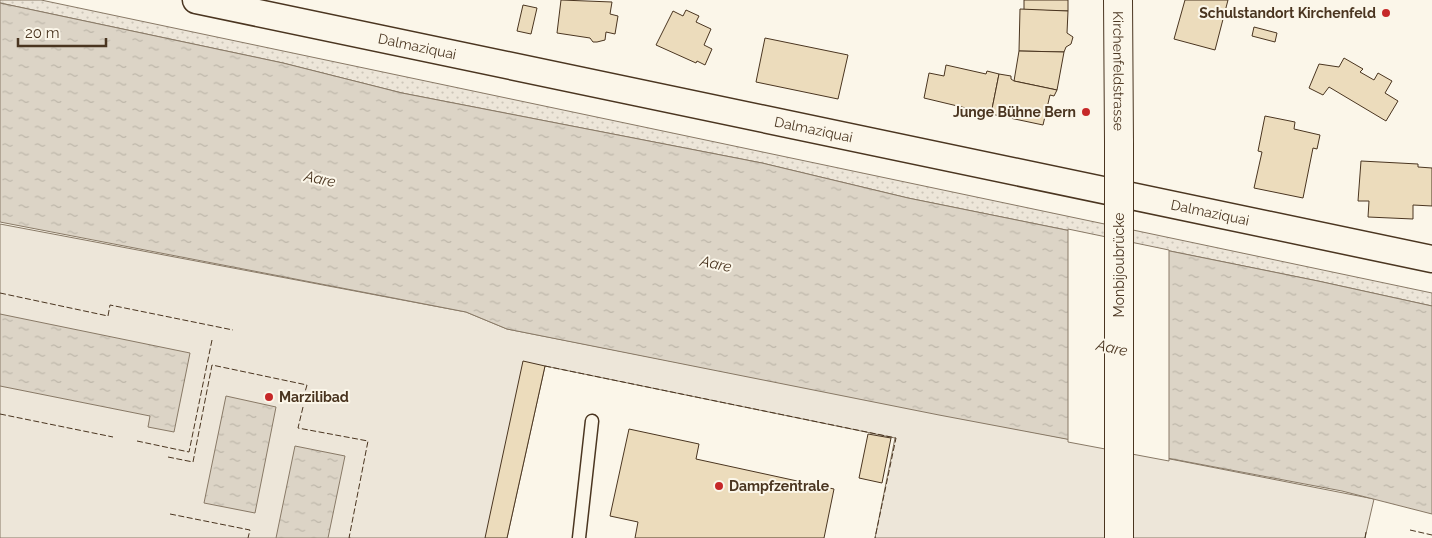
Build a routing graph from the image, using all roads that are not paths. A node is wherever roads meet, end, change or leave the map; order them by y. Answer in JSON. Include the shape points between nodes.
{"nodes":[{"id":1,"x":196,"y":0,"type":"edge"},
{"id":2,"x":1118,"y":0,"type":"edge"},
{"id":3,"x":1119,"y":143,"type":"joint"},
{"id":4,"x":1432,"y":259,"type":"edge"},
{"id":5,"x":592,"y":422,"type":"dead end"},
{"id":6,"x":579,"y":538,"type":"edge"},
{"id":7,"x":1119,"y":538,"type":"edge"}],
"edges":[{"from":1,"to":4,"type":"street","name":"Dalmaziquai"},
{"from":2,"to":3,"type":"main road","name":"Kirchenfeldstrasse"},
{"from":3,"to":7,"type":"main road","name":"Monbijoubrücke","bridge":true},
{"from":5,"to":6,"type":"lane"}]}
